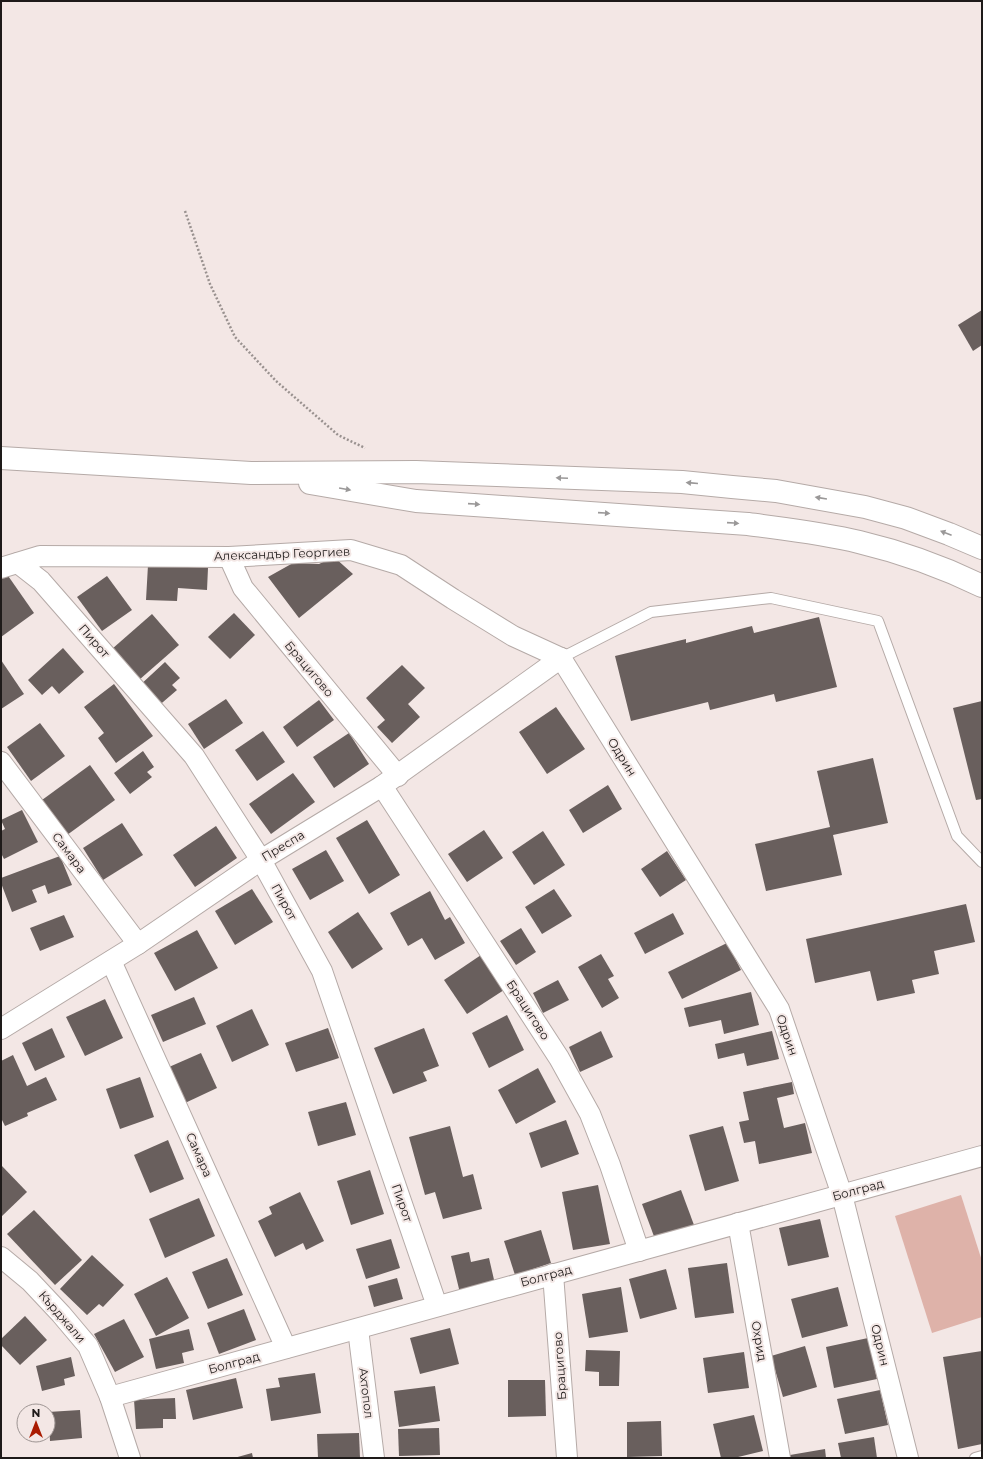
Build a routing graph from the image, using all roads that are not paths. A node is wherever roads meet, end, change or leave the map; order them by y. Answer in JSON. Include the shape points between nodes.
{"nodes":[{"id":1,"x":1,"y":458,"type":"edge"},
{"id":2,"x":251,"y":473,"type":"junction"},
{"id":3,"x":982,"y":548,"type":"edge"},
{"id":4,"x":229,"y":557,"type":"junction"},
{"id":5,"x":10,"y":566,"type":"edge"},
{"id":6,"x":982,"y":586,"type":"edge"},
{"id":7,"x":561,"y":658,"type":"junction"},
{"id":8,"x":1,"y":762,"type":"edge"},
{"id":9,"x":390,"y":781,"type":"junction"},
{"id":10,"x":261,"y":860,"type":"junction"},
{"id":11,"x":982,"y":862,"type":"edge"},
{"id":12,"x":138,"y":944,"type":"junction"},
{"id":13,"x":111,"y":961,"type":"junction"},
{"id":14,"x":1,"y":1028,"type":"edge"},
{"id":15,"x":982,"y":1156,"type":"edge"},
{"id":16,"x":842,"y":1194,"type":"junction"},
{"id":17,"x":738,"y":1223,"type":"junction"},
{"id":18,"x":639,"y":1251,"type":"junction"},
{"id":19,"x":1,"y":1256,"type":"edge"},
{"id":20,"x":553,"y":1274,"type":"junction"},
{"id":21,"x":437,"y":1306,"type":"junction"},
{"id":22,"x":358,"y":1328,"type":"junction"},
{"id":23,"x":286,"y":1348,"type":"junction"},
{"id":24,"x":110,"y":1397,"type":"junction"},
{"id":25,"x":982,"y":1456,"type":"edge"},
{"id":26,"x":130,"y":1458,"type":"edge"},
{"id":27,"x":374,"y":1458,"type":"edge"},
{"id":28,"x":567,"y":1458,"type":"edge"},
{"id":29,"x":780,"y":1458,"type":"edge"},
{"id":30,"x":908,"y":1458,"type":"edge"},
{"id":31,"x":975,"y":1458,"type":"edge"}],
"edges":[{"from":1,"to":2,"type":"main road"},
{"from":3,"to":2,"type":"main road","one_way":true,"via":[[906,518],[866,506],[769,490],[682,482],[416,472]]},
{"from":2,"to":6,"type":"main road","one_way":true,"via":[[416,500],[748,524],[798,530],[859,542],[917,559]]},
{"from":4,"to":5,"type":"street","name":"Александър Георгиев","via":[[40,556]]},
{"from":4,"to":7,"type":"street","name":"Александър Георгиев","via":[[351,550],[401,565],[513,636]]},
{"from":4,"to":9,"type":"street","name":"Брацигово","via":[[243,588]]},
{"from":5,"to":10,"type":"street","name":"Пирот","via":[[41,581],[194,756]]},
{"from":7,"to":9,"type":"street","name":"Преспа"},
{"from":7,"to":11,"type":"lane","via":[[651,612],[771,598],[878,621],[957,836]]},
{"from":7,"to":16,"type":"street","name":"Одрин","via":[[779,1009]]},
{"from":8,"to":12,"type":"street","name":"Самара"},
{"from":9,"to":10,"type":"street","name":"Преспа"},
{"from":9,"to":18,"type":"street","name":"Брацигово","via":[[559,1058],[590,1114]]},
{"from":10,"to":12,"type":"street","name":"Преспа"},
{"from":10,"to":21,"type":"street","name":"Пирот","via":[[322,971]]},
{"from":12,"to":13,"type":"street","name":"Преспа"},
{"from":13,"to":14,"type":"street","name":"Преспа"},
{"from":13,"to":23,"type":"street","name":"Самара"},
{"from":15,"to":16,"type":"street","name":"Болград"},
{"from":16,"to":17,"type":"street","name":"Болград"},
{"from":16,"to":30,"type":"street","name":"Одрин"},
{"from":17,"to":18,"type":"street","name":"Болград"},
{"from":17,"to":29,"type":"street","name":"Охрид"},
{"from":18,"to":20,"type":"street","name":"Болград"},
{"from":19,"to":24,"type":"street","name":"Кърджали","via":[[30,1281],[88,1346]]},
{"from":20,"to":21,"type":"street","name":"Болград"},
{"from":20,"to":28,"type":"street","name":"Брацигово"},
{"from":21,"to":22,"type":"street","name":"Болград"},
{"from":22,"to":23,"type":"street","name":"Болград"},
{"from":22,"to":27,"type":"street","name":"Ахтопол"},
{"from":23,"to":24,"type":"street","name":"Болград"},
{"from":24,"to":26,"type":"street","name":"Кърджали"},
{"from":25,"to":31,"type":"lane"}]}
